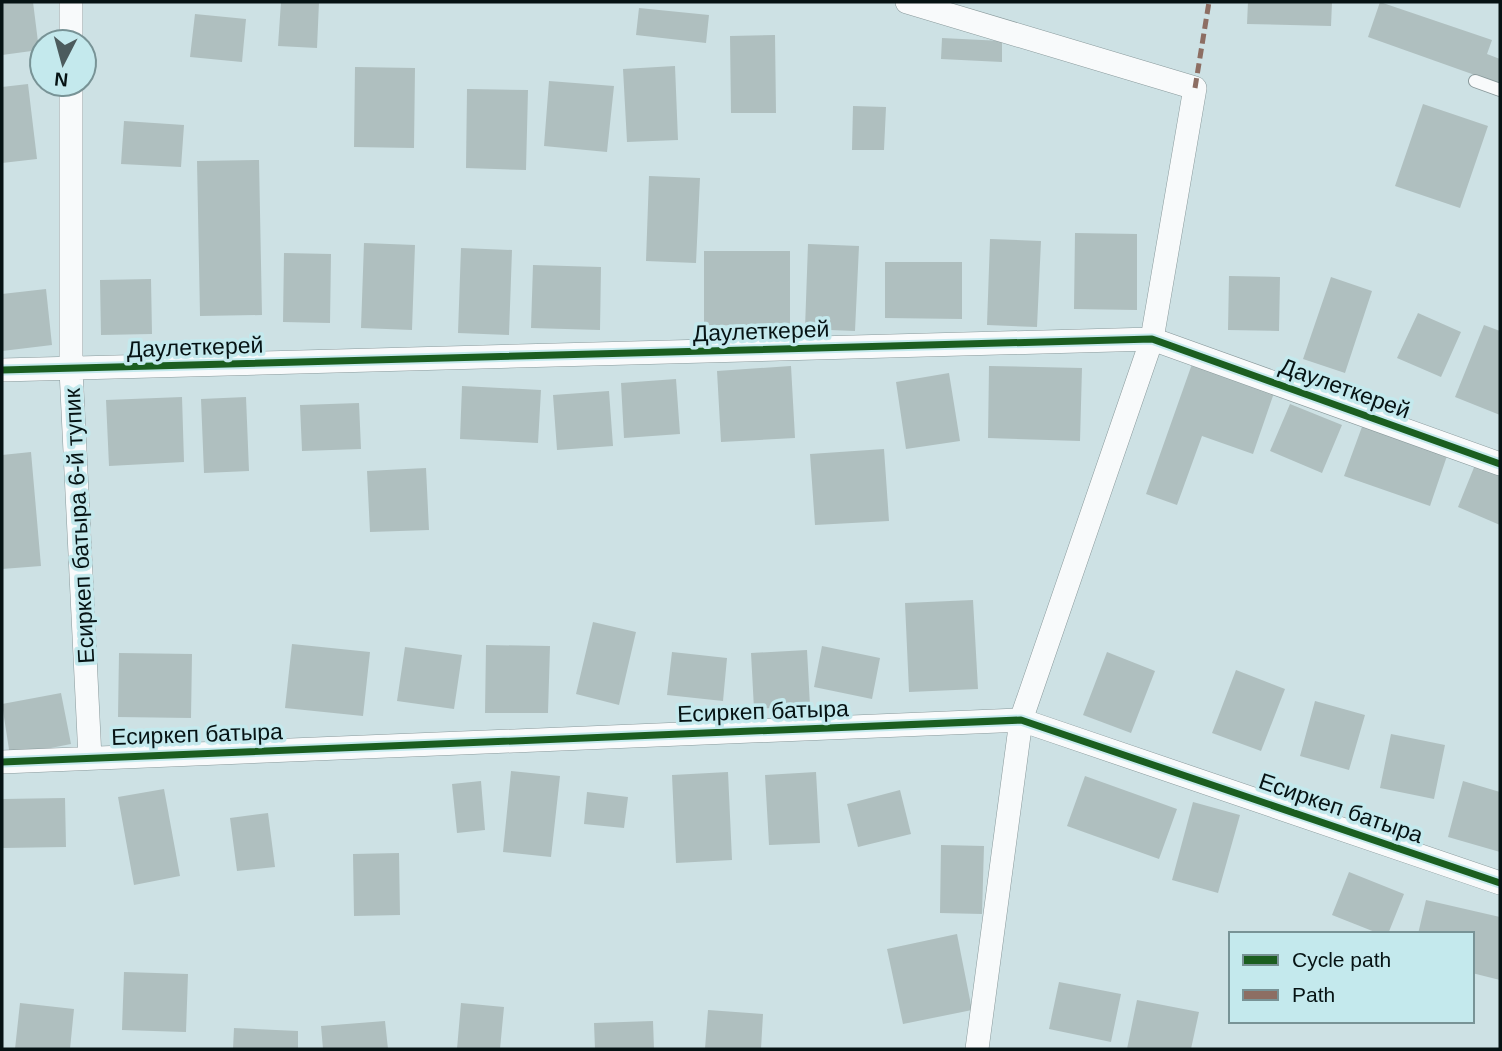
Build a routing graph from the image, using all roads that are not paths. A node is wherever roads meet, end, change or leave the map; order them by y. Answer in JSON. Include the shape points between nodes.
{"nodes":[{"id":1,"x":71,"y":2,"type":"edge"},
{"id":2,"x":907,"y":2,"type":"edge"},
{"id":3,"x":71,"y":28,"type":"edge"},
{"id":4,"x":1475,"y":81,"type":"dead end"},
{"id":5,"x":1500,"y":90,"type":"edge"},
{"id":6,"x":71,"y":98,"type":"edge"},
{"id":7,"x":1152,"y":339,"type":"junction"},
{"id":8,"x":2,"y":370,"type":"edge"},
{"id":9,"x":71,"y":370,"type":"junction"},
{"id":10,"x":1500,"y":464,"type":"edge"},
{"id":11,"x":1021,"y":720,"type":"junction"},
{"id":12,"x":90,"y":758,"type":"junction"},
{"id":13,"x":2,"y":762,"type":"edge"},
{"id":14,"x":1500,"y":883,"type":"edge"},
{"id":15,"x":977,"y":1049,"type":"edge"}],
"edges":[{"from":1,"to":3,"type":"street"},
{"from":2,"to":7,"type":"street","via":[[1195,88]]},
{"from":4,"to":5,"type":"lane"},
{"from":6,"to":9,"type":"street","name":"Есиркеп батыра 6-й тупик"},
{"from":7,"to":9,"type":"street","name":"Даулеткерей"},
{"from":7,"to":10,"type":"street","name":"Даулеткерей"},
{"from":7,"to":11,"type":"street"},
{"from":8,"to":9,"type":"street","name":"Даулеткерей"},
{"from":9,"to":12,"type":"street","name":"Есиркеп батыра 6-й тупик"},
{"from":11,"to":12,"type":"street","name":"Есиркеп батыра"},
{"from":11,"to":14,"type":"street","name":"Есиркеп батыра"},
{"from":11,"to":15,"type":"street"},
{"from":12,"to":13,"type":"street","name":"Есиркеп батыра"}]}
